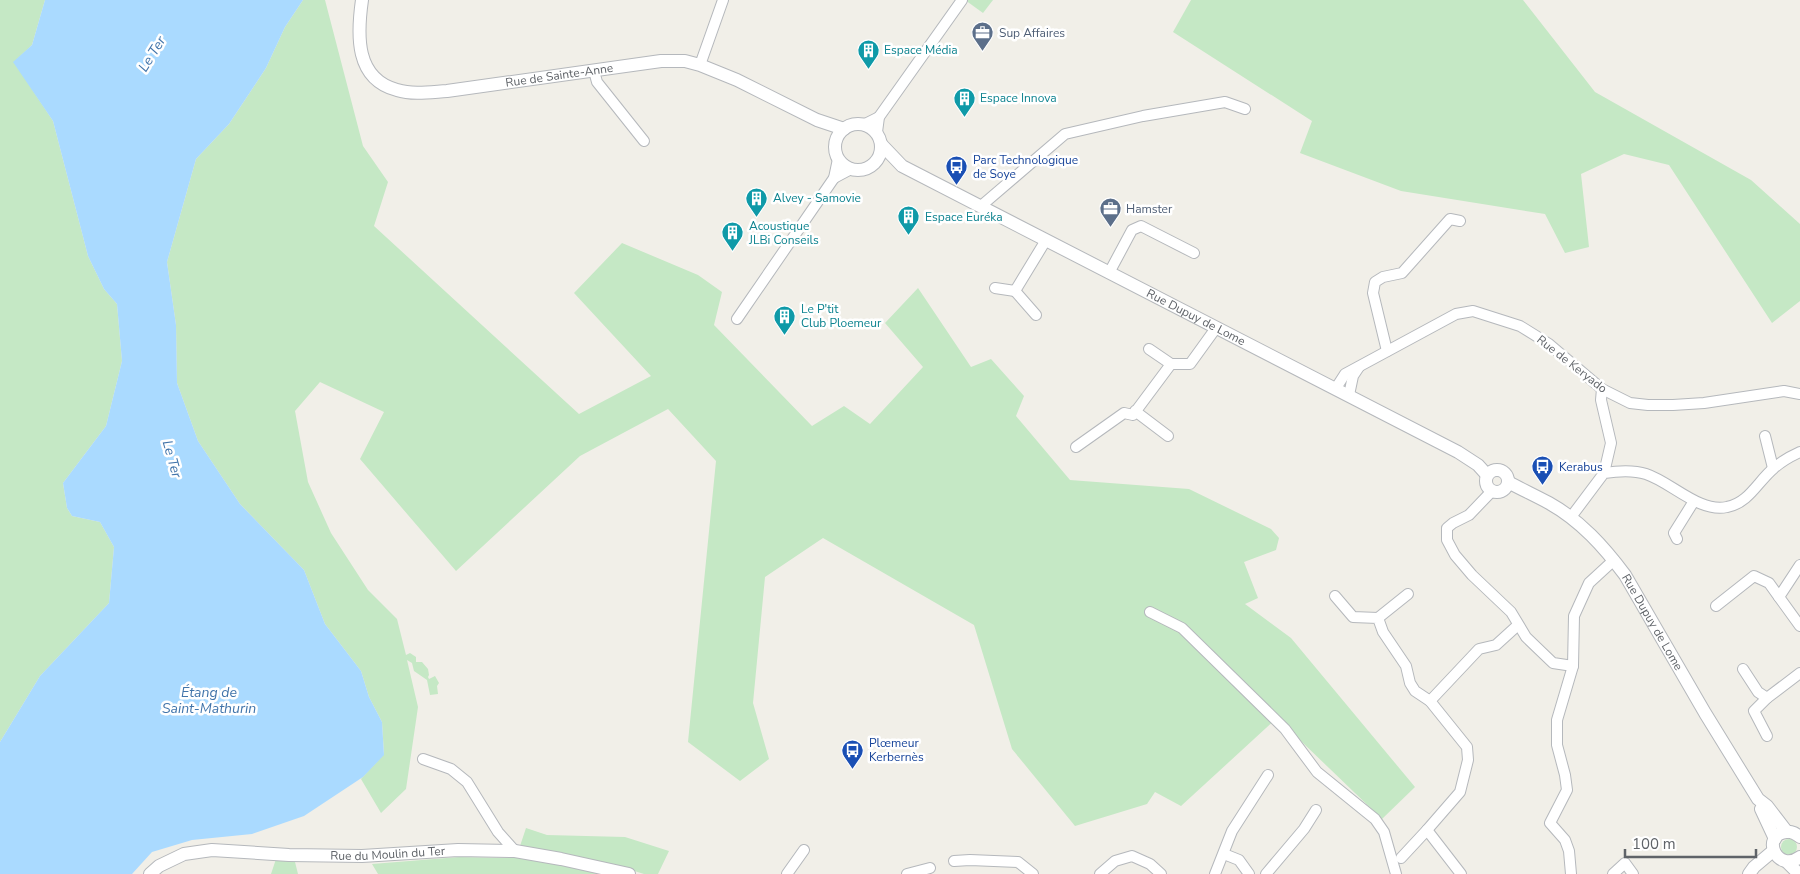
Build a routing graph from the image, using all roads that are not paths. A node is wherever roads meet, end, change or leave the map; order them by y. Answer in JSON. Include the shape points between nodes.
{"nodes":[{"id":1,"x":362,"y":0,"type":"edge"},
{"id":2,"x":723,"y":0,"type":"edge"},
{"id":3,"x":962,"y":0,"type":"edge"},
{"id":4,"x":700,"y":65,"type":"junction"},
{"id":5,"x":594,"y":71,"type":"junction"},
{"id":6,"x":1245,"y":109,"type":"dead end"},
{"id":7,"x":879,"y":116,"type":"junction"},
{"id":8,"x":817,"y":120,"type":"junction"},
{"id":9,"x":863,"y":125,"type":"junction"},
{"id":10,"x":844,"y":129,"type":"junction"},
{"id":11,"x":879,"y":138,"type":"junction"},
{"id":12,"x":644,"y":141,"type":"dead end"},
{"id":13,"x":835,"y":142,"type":"junction"},
{"id":14,"x":838,"y":159,"type":"junction"},
{"id":15,"x":875,"y":164,"type":"junction"},
{"id":16,"x":902,"y":166,"type":"junction"},
{"id":17,"x":851,"y":169,"type":"junction"},
{"id":18,"x":834,"y":178,"type":"junction"},
{"id":19,"x":980,"y":206,"type":"junction"},
{"id":20,"x":1460,"y":221,"type":"dead end"},
{"id":21,"x":1046,"y":240,"type":"junction"},
{"id":22,"x":1194,"y":253,"type":"dead end"},
{"id":23,"x":1109,"y":273,"type":"junction"},
{"id":24,"x":995,"y":288,"type":"dead end"},
{"id":25,"x":1015,"y":291,"type":"junction"},
{"id":26,"x":1036,"y":315,"type":"dead end"},
{"id":27,"x":737,"y":319,"type":"dead end"},
{"id":28,"x":1216,"y":328,"type":"junction"},
{"id":29,"x":1149,"y":349,"type":"dead end"},
{"id":30,"x":1387,"y":351,"type":"junction"},
{"id":31,"x":1172,"y":364,"type":"junction"},
{"id":32,"x":1360,"y":366,"type":"junction"},
{"id":33,"x":1336,"y":388,"type":"junction"},
{"id":34,"x":1602,"y":389,"type":"junction"},
{"id":35,"x":1800,"y":394,"type":"edge"},
{"id":36,"x":1349,"y":395,"type":"junction"},
{"id":37,"x":1135,"y":411,"type":"junction"},
{"id":38,"x":1168,"y":436,"type":"dead end"},
{"id":39,"x":1765,"y":436,"type":"dead end"},
{"id":40,"x":1076,"y":447,"type":"dead end"},
{"id":41,"x":1800,"y":452,"type":"edge"},
{"id":42,"x":1773,"y":468,"type":"junction"},
{"id":43,"x":1604,"y":473,"type":"junction"},
{"id":44,"x":1487,"y":475,"type":"junction"},
{"id":45,"x":1508,"y":482,"type":"junction"},
{"id":46,"x":1492,"y":491,"type":"junction"},
{"id":47,"x":1694,"y":501,"type":"junction"},
{"id":48,"x":1571,"y":517,"type":"junction"},
{"id":49,"x":1678,"y":538,"type":"dead end"},
{"id":50,"x":1614,"y":560,"type":"junction"},
{"id":51,"x":1800,"y":566,"type":"edge"},
{"id":52,"x":1408,"y":594,"type":"dead end"},
{"id":53,"x":1335,"y":596,"type":"dead end"},
{"id":54,"x":1779,"y":597,"type":"junction"},
{"id":55,"x":1716,"y":606,"type":"dead end"},
{"id":56,"x":1150,"y":612,"type":"dead end"},
{"id":57,"x":1378,"y":618,"type":"junction"},
{"id":58,"x":1518,"y":625,"type":"junction"},
{"id":59,"x":1800,"y":626,"type":"edge"},
{"id":60,"x":1572,"y":666,"type":"junction"},
{"id":61,"x":1744,"y":669,"type":"dead end"},
{"id":62,"x":1800,"y":673,"type":"edge"},
{"id":63,"x":1767,"y":698,"type":"junction"},
{"id":64,"x":1430,"y":701,"type":"junction"},
{"id":65,"x":1767,"y":736,"type":"dead end"},
{"id":66,"x":422,"y":759,"type":"dead end"},
{"id":67,"x":1268,"y":775,"type":"dead end"},
{"id":68,"x":1758,"y":799,"type":"junction"},
{"id":69,"x":1316,"y":810,"type":"dead end"},
{"id":70,"x":1427,"y":830,"type":"junction"},
{"id":71,"x":1797,"y":833,"type":"edge"},
{"id":72,"x":804,"y":850,"type":"dead end"},
{"id":73,"x":515,"y":851,"type":"junction"},
{"id":74,"x":1224,"y":854,"type":"junction"},
{"id":75,"x":1783,"y":854,"type":"edge"},
{"id":76,"x":1400,"y":858,"type":"dead end"},
{"id":77,"x":954,"y":861,"type":"dead end"},
{"id":78,"x":930,"y":868,"type":"dead end"},
{"id":79,"x":150,"y":874,"type":"edge"},
{"id":80,"x":629,"y":874,"type":"edge"},
{"id":81,"x":787,"y":874,"type":"edge"},
{"id":82,"x":907,"y":874,"type":"edge"},
{"id":83,"x":1033,"y":874,"type":"edge"},
{"id":84,"x":1100,"y":874,"type":"edge"},
{"id":85,"x":1161,"y":874,"type":"edge"},
{"id":86,"x":1215,"y":874,"type":"edge"},
{"id":87,"x":1249,"y":874,"type":"edge"},
{"id":88,"x":1266,"y":874,"type":"edge"},
{"id":89,"x":1396,"y":874,"type":"edge"},
{"id":90,"x":1461,"y":874,"type":"edge"},
{"id":91,"x":1572,"y":874,"type":"edge"},
{"id":92,"x":1613,"y":874,"type":"edge"},
{"id":93,"x":1633,"y":874,"type":"edge"},
{"id":94,"x":1749,"y":874,"type":"edge"},
{"id":95,"x":1754,"y":874,"type":"edge"},
{"id":96,"x":1799,"y":874,"type":"edge"}],
"edges":[{"from":1,"to":5,"type":"street","name":"Rue de Sainte-Anne","via":[[359,21],[362,56],[369,73],[378,82],[397,90],[419,93],[447,91]]},
{"from":2,"to":4,"type":"street"},
{"from":3,"to":7,"type":"street"},
{"from":4,"to":5,"type":"street","name":"Rue de Sainte-Anne","via":[[661,61]]},
{"from":4,"to":8,"type":"street","name":"Rue de Sainte-Anne"},
{"from":5,"to":12,"type":"street","via":[[597,82]]},
{"from":6,"to":19,"type":"street","via":[[1225,102],[1065,134]]},
{"from":7,"to":9,"type":"street"},
{"from":7,"to":11,"type":"street"},
{"from":8,"to":10,"type":"street","name":"Rue de Sainte-Anne"},
{"from":8,"to":13,"type":"street","name":"Rue de Sainte-Anne"},
{"from":9,"to":10,"type":"street"},
{"from":9,"to":11,"type":"street"},
{"from":10,"to":13,"type":"street"},
{"from":11,"to":15,"type":"street","via":[[880,154]]},
{"from":11,"to":16,"type":"street","name":"Rue Dupuy de Lome"},
{"from":13,"to":14,"type":"street"},
{"from":14,"to":17,"type":"street"},
{"from":14,"to":18,"type":"street"},
{"from":15,"to":16,"type":"street","name":"Rue Dupuy de Lome"},
{"from":15,"to":17,"type":"street","via":[[864,169]]},
{"from":16,"to":19,"type":"street","name":"Rue Dupuy de Lome"},
{"from":17,"to":18,"type":"street"},
{"from":18,"to":27,"type":"street"},
{"from":19,"to":21,"type":"street","name":"Rue Dupuy de Lome"},
{"from":20,"to":30,"type":"street","via":[[1450,219],[1402,273],[1383,276],[1375,282],[1373,293]]},
{"from":21,"to":23,"type":"street","name":"Rue Dupuy de Lome"},
{"from":21,"to":25,"type":"street"},
{"from":22,"to":23,"type":"street","via":[[1140,226],[1132,230]]},
{"from":23,"to":28,"type":"street","name":"Rue Dupuy de Lome"},
{"from":24,"to":25,"type":"street"},
{"from":25,"to":26,"type":"street"},
{"from":28,"to":31,"type":"street","via":[[1190,364]]},
{"from":28,"to":33,"type":"street","name":"Rue Dupuy de Lome"},
{"from":29,"to":31,"type":"street"},
{"from":30,"to":32,"type":"street","name":"Rue de Keryado"},
{"from":30,"to":34,"type":"street","name":"Rue de Keryado","via":[[1456,314],[1473,311],[1520,326],[1549,344]]},
{"from":31,"to":37,"type":"street"},
{"from":32,"to":33,"type":"street","name":"Rue de Keryado","via":[[1345,374]]},
{"from":32,"to":36,"type":"street","via":[[1353,376]]},
{"from":33,"to":36,"type":"street","name":"Rue Dupuy de Lome"},
{"from":34,"to":35,"type":"street","name":"Rue de Keryado","via":[[1630,402],[1648,405],[1704,403],[1784,391]]},
{"from":34,"to":43,"type":"street","via":[[1601,400],[1611,442]]},
{"from":36,"to":44,"type":"street","name":"Rue Dupuy de Lome","via":[[1458,452]]},
{"from":37,"to":38,"type":"street"},
{"from":37,"to":40,"type":"street","via":[[1133,414],[1124,413]]},
{"from":39,"to":42,"type":"street"},
{"from":41,"to":42,"type":"street"},
{"from":42,"to":47,"type":"street","via":[[1737,504],[1725,508]]},
{"from":43,"to":47,"type":"street","via":[[1646,474]]},
{"from":43,"to":48,"type":"street"},
{"from":44,"to":45,"type":"street","name":"Rue Dupuy de Lome","via":[[1493,470],[1500,470],[1506,474]]},
{"from":44,"to":46,"type":"street","via":[[1486,486]]},
{"from":45,"to":46,"type":"street","via":[[1502,490]]},
{"from":45,"to":48,"type":"street","name":"Rue Dupuy de Lome"},
{"from":46,"to":58,"type":"street","via":[[1469,515],[1447,528],[1447,540],[1455,555],[1511,612]]},
{"from":47,"to":49,"type":"street","via":[[1674,532]]},
{"from":48,"to":50,"type":"street","name":"Rue Dupuy de Lome"},
{"from":50,"to":60,"type":"street","via":[[1589,583],[1574,616]]},
{"from":50,"to":68,"type":"street","name":"Rue Dupuy de Lome"},
{"from":51,"to":54,"type":"street"},
{"from":52,"to":57,"type":"street"},
{"from":53,"to":57,"type":"street","via":[[1353,617]]},
{"from":54,"to":55,"type":"street","via":[[1769,583],[1754,576]]},
{"from":54,"to":59,"type":"street"},
{"from":56,"to":89,"type":"street","via":[[1182,628],[1285,729],[1317,772],[1375,818],[1384,832]]},
{"from":57,"to":64,"type":"street","via":[[1383,632],[1406,666],[1415,691]]},
{"from":58,"to":60,"type":"street","via":[[1553,662]]},
{"from":58,"to":64,"type":"street","via":[[1496,645],[1479,649]]},
{"from":60,"to":91,"type":"street","via":[[1557,720],[1557,745],[1567,790],[1550,823],[1565,840]]},
{"from":61,"to":63,"type":"street","via":[[1758,692]]},
{"from":62,"to":63,"type":"street"},
{"from":63,"to":65,"type":"street","via":[[1754,711]]},
{"from":64,"to":70,"type":"street","via":[[1467,747],[1468,760],[1460,792]]},
{"from":66,"to":73,"type":"street","via":[[451,769],[467,782],[498,832]]},
{"from":67,"to":74,"type":"street","via":[[1232,831]]},
{"from":68,"to":71,"type":"street","name":"Rue Dupuy de Lome"},
{"from":68,"to":75,"type":"street","name":"Rue Dupuy de Lome"},
{"from":69,"to":88,"type":"street"},
{"from":70,"to":76,"type":"street"},
{"from":70,"to":90,"type":"street"},
{"from":71,"to":75,"type":"street","via":[[1782,833]]},
{"from":72,"to":81,"type":"street"},
{"from":73,"to":79,"type":"street","name":"Rue du Moulin du Ter","via":[[458,850],[362,856],[212,850],[184,854]]},
{"from":73,"to":80,"type":"street","name":"Rue du Moulin du Ter"},
{"from":74,"to":86,"type":"street"},
{"from":74,"to":87,"type":"street","via":[[1239,860]]},
{"from":75,"to":94,"type":"street","via":[[1767,854]]},
{"from":75,"to":95,"type":"street"},
{"from":75,"to":96,"type":"street","name":"Rue Dupuy de Lome"},
{"from":77,"to":83,"type":"street","via":[[1018,862]]},
{"from":78,"to":82,"type":"street"},
{"from":84,"to":85,"type":"street","via":[[1114,861],[1132,856],[1150,864]]},
{"from":92,"to":93,"type":"street","via":[[1625,863]]}]}
